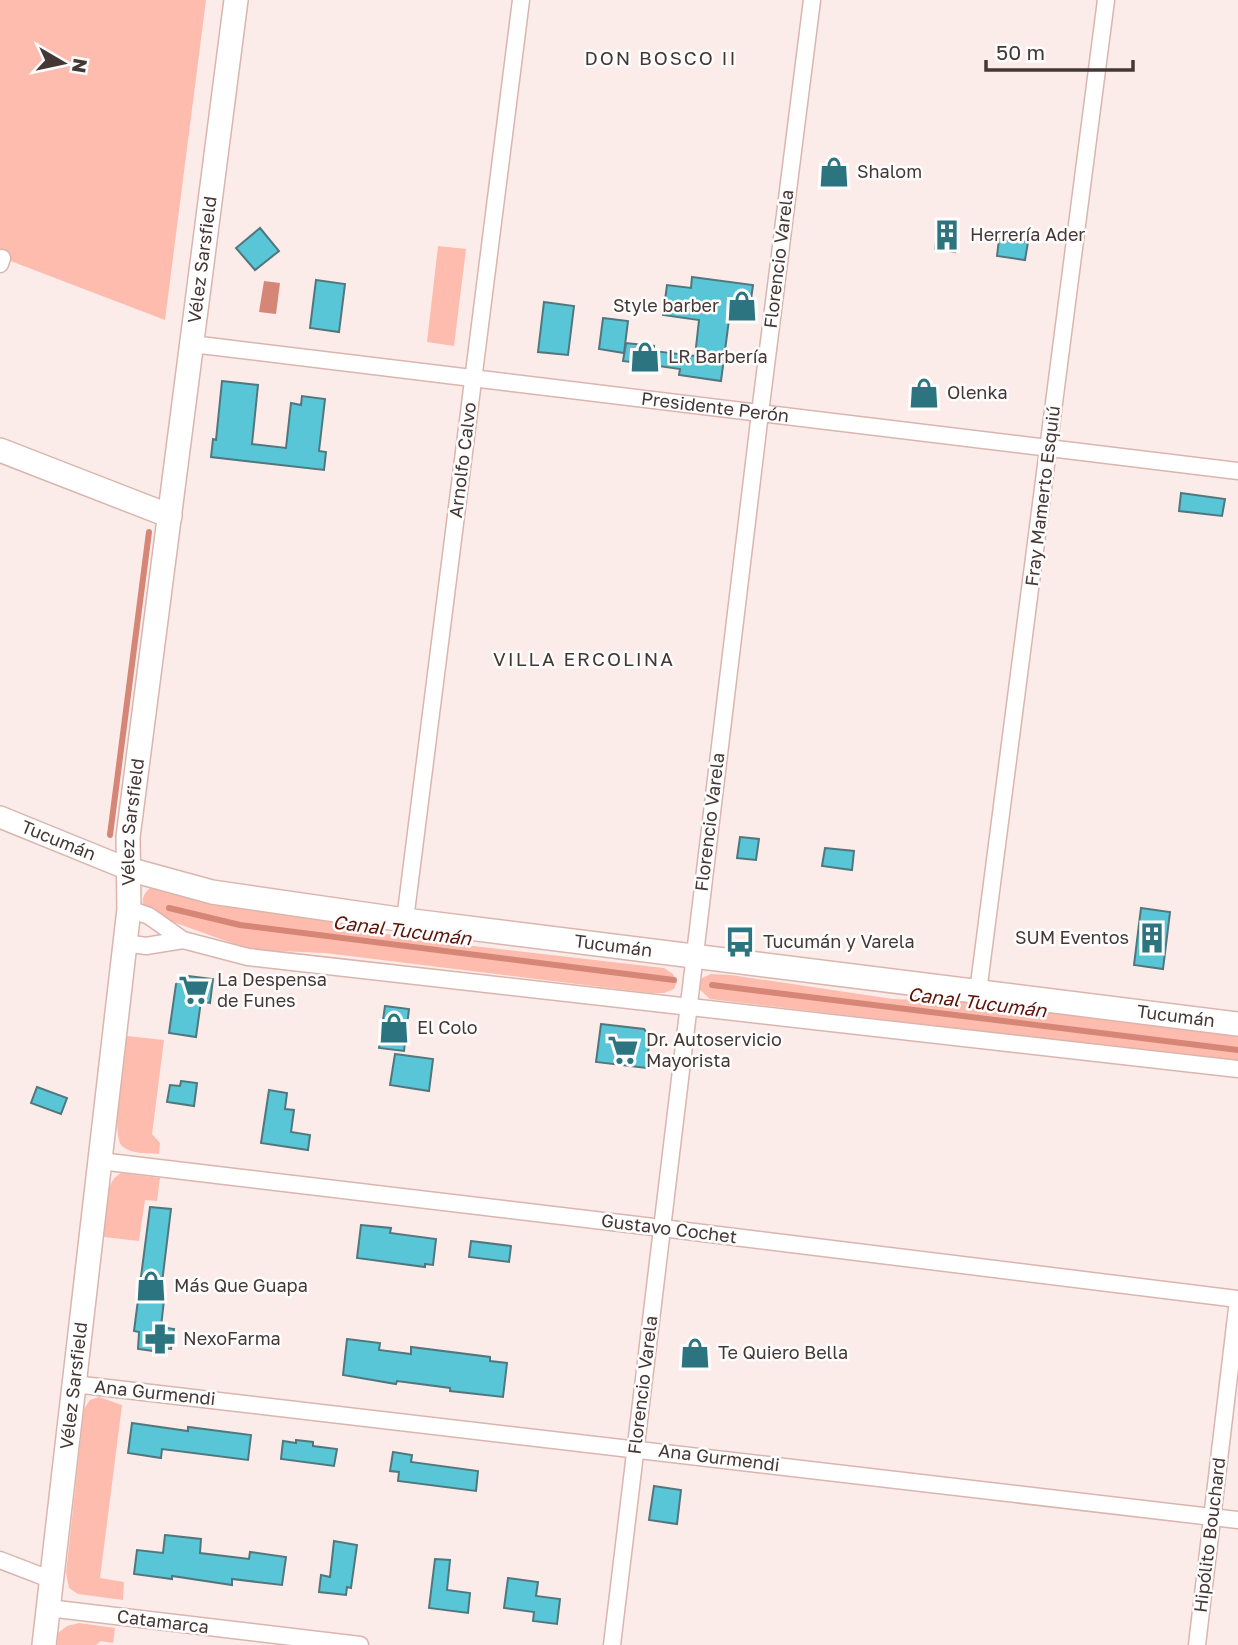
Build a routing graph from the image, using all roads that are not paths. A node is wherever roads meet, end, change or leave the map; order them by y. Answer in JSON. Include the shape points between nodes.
{"nodes":[{"id":1,"x":236,"y":0,"type":"edge"},
{"id":2,"x":521,"y":0,"type":"edge"},
{"id":3,"x":812,"y":0,"type":"edge"},
{"id":4,"x":1105,"y":0,"type":"edge"},
{"id":5,"x":192,"y":344,"type":"junction"},
{"id":6,"x":473,"y":378,"type":"junction"},
{"id":7,"x":760,"y":413,"type":"junction"},
{"id":8,"x":1049,"y":448,"type":"junction"},
{"id":9,"x":0,"y":450,"type":"edge"},
{"id":10,"x":1238,"y":471,"type":"edge"},
{"id":11,"x":170,"y":516,"type":"junction"},
{"id":12,"x":0,"y":817,"type":"edge"},
{"id":13,"x":128,"y":869,"type":"junction"},
{"id":14,"x":129,"y":909,"type":"junction"},
{"id":15,"x":405,"y":920,"type":"junction"},
{"id":16,"x":183,"y":940,"type":"junction"},
{"id":17,"x":125,"y":943,"type":"junction"},
{"id":18,"x":694,"y":956,"type":"junction"},
{"id":19,"x":978,"y":992,"type":"junction"},
{"id":20,"x":688,"y":1008,"type":"junction"},
{"id":21,"x":1238,"y":1024,"type":"edge"},
{"id":22,"x":1238,"y":1069,"type":"edge"},
{"id":23,"x":100,"y":1161,"type":"junction"},
{"id":24,"x":662,"y":1227,"type":"junction"},
{"id":25,"x":1238,"y":1299,"type":"edge"},
{"id":26,"x":74,"y":1384,"type":"junction"},
{"id":27,"x":636,"y":1448,"type":"junction"},
{"id":28,"x":1212,"y":1517,"type":"junction"},
{"id":29,"x":1238,"y":1520,"type":"edge"},
{"id":30,"x":0,"y":1560,"type":"edge"},
{"id":31,"x":52,"y":1580,"type":"junction"},
{"id":32,"x":48,"y":1608,"type":"junction"},
{"id":33,"x":44,"y":1645,"type":"edge"},
{"id":34,"x":360,"y":1645,"type":"edge"},
{"id":35,"x":612,"y":1645,"type":"edge"},
{"id":36,"x":1197,"y":1645,"type":"edge"}],
"edges":[{"from":1,"to":5,"type":"main road","name":"Vélez Sarsfield"},
{"from":2,"to":6,"type":"street","name":"Arnolfo Calvo"},
{"from":3,"to":7,"type":"street","name":"Florencio Varela"},
{"from":4,"to":8,"type":"street","name":"Fray Mamerto Esquiú"},
{"from":5,"to":6,"type":"street","name":"Presidente Perón"},
{"from":5,"to":11,"type":"main road","name":"Vélez Sarsfield"},
{"from":6,"to":7,"type":"street","name":"Presidente Perón"},
{"from":6,"to":15,"type":"street","name":"Arnolfo Calvo"},
{"from":7,"to":8,"type":"street","name":"Presidente Perón"},
{"from":7,"to":18,"type":"street","name":"Florencio Varela"},
{"from":8,"to":10,"type":"street","name":"Presidente Perón"},
{"from":8,"to":19,"type":"street","name":"Fray Mamerto Esquiú"},
{"from":9,"to":11,"type":"main road"},
{"from":11,"to":13,"type":"main road","name":"Vélez Sarsfield","via":[[128,837]]},
{"from":12,"to":13,"type":"street","name":"Tucumán"},
{"from":13,"to":14,"type":"main road","name":"Vélez Sarsfield"},
{"from":13,"to":15,"type":"main road","name":"Tucumán","via":[[212,892]]},
{"from":14,"to":16,"type":"street","via":[[149,916]]},
{"from":14,"to":17,"type":"main road","name":"Vélez Sarsfield"},
{"from":15,"to":18,"type":"main road","name":"Tucumán"},
{"from":16,"to":17,"type":"street","via":[[146,946]]},
{"from":16,"to":20,"type":"street","via":[[248,957]]},
{"from":17,"to":23,"type":"main road","name":"Vélez Sarsfield"},
{"from":18,"to":19,"type":"main road","name":"Tucumán"},
{"from":18,"to":20,"type":"street","name":"Florencio Varela"},
{"from":19,"to":21,"type":"main road","name":"Tucumán"},
{"from":20,"to":22,"type":"street"},
{"from":20,"to":24,"type":"street","name":"Florencio Varela"},
{"from":23,"to":24,"type":"street","name":"Gustavo Cochet"},
{"from":23,"to":26,"type":"main road","name":"Vélez Sarsfield"},
{"from":24,"to":25,"type":"street","name":"Gustavo Cochet"},
{"from":24,"to":27,"type":"street","name":"Florencio Varela"},
{"from":25,"to":28,"type":"street","name":"Hipólito Bouchard"},
{"from":26,"to":27,"type":"street","name":"Ana Gurmendi"},
{"from":26,"to":31,"type":"main road","name":"Vélez Sarsfield"},
{"from":27,"to":28,"type":"street","name":"Ana Gurmendi"},
{"from":27,"to":35,"type":"street","name":"Florencio Varela"},
{"from":28,"to":29,"type":"street","name":"Ana Gurmendi"},
{"from":28,"to":36,"type":"street","name":"Hipólito Bouchard"},
{"from":30,"to":31,"type":"street"},
{"from":31,"to":32,"type":"main road","name":"Vélez Sarsfield"},
{"from":32,"to":33,"type":"main road","name":"Vélez Sarsfield"},
{"from":32,"to":34,"type":"street","name":"Catamarca"}]}
